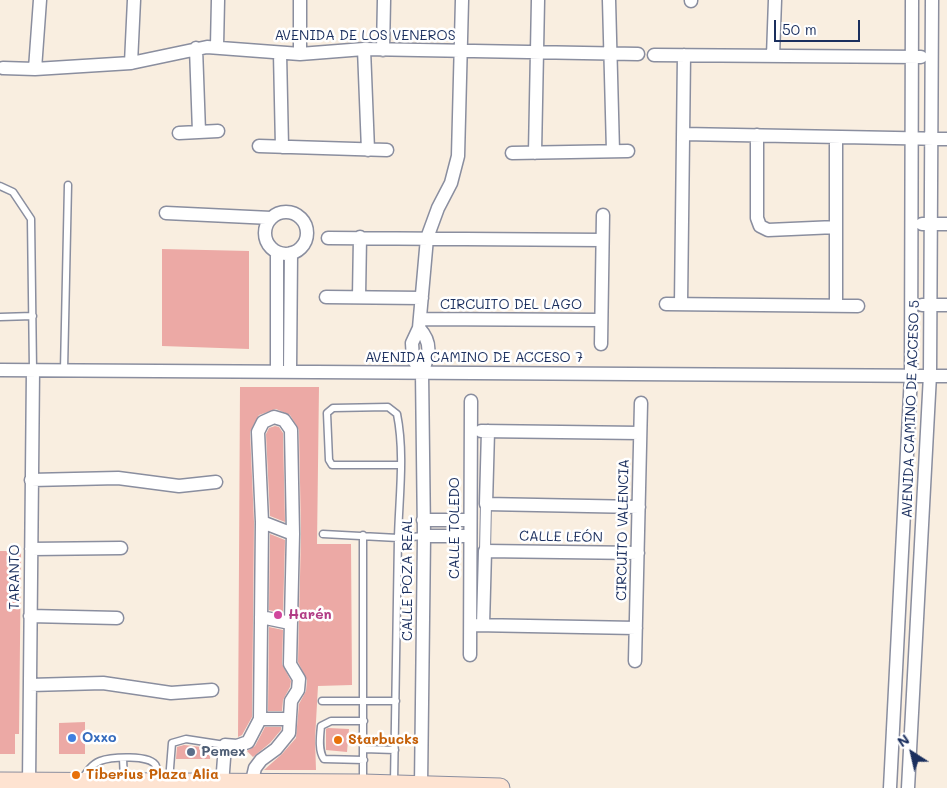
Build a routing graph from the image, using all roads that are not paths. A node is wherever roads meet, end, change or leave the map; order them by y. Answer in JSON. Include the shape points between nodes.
{"nodes":[{"id":1,"x":40,"y":0,"type":"edge"},
{"id":2,"x":134,"y":0,"type":"edge"},
{"id":3,"x":218,"y":0,"type":"edge"},
{"id":4,"x":300,"y":0,"type":"edge"},
{"id":5,"x":384,"y":0,"type":"edge"},
{"id":6,"x":462,"y":0,"type":"edge"},
{"id":7,"x":538,"y":0,"type":"edge"},
{"id":8,"x":609,"y":0,"type":"edge"},
{"id":9,"x":775,"y":0,"type":"edge"},
{"id":10,"x":912,"y":0,"type":"edge"},
{"id":11,"x":932,"y":0,"type":"edge"},
{"id":12,"x":217,"y":46,"type":"junction"},
{"id":13,"x":196,"y":48,"type":"junction"},
{"id":14,"x":364,"y":49,"type":"junction"},
{"id":15,"x":383,"y":50,"type":"junction"},
{"id":16,"x":461,"y":51,"type":"junction"},
{"id":17,"x":537,"y":52,"type":"junction"},
{"id":18,"x":280,"y":53,"type":"junction"},
{"id":19,"x":610,"y":53,"type":"junction"},
{"id":20,"x":300,"y":54,"type":"junction"},
{"id":21,"x":638,"y":54,"type":"dead end"},
{"id":22,"x":654,"y":55,"type":"dead end"},
{"id":23,"x":684,"y":55,"type":"junction"},
{"id":24,"x":773,"y":56,"type":"junction"},
{"id":25,"x":913,"y":57,"type":"junction"},
{"id":26,"x":931,"y":57,"type":"junction"},
{"id":27,"x":131,"y":63,"type":"junction"},
{"id":28,"x":4,"y":68,"type":"dead end"},
{"id":29,"x":35,"y":69,"type":"junction"},
{"id":30,"x":218,"y":131,"type":"dead end"},
{"id":31,"x":199,"y":132,"type":"junction"},
{"id":32,"x":179,"y":133,"type":"dead end"},
{"id":33,"x":683,"y":134,"type":"junction"},
{"id":34,"x":757,"y":135,"type":"junction"},
{"id":35,"x":836,"y":137,"type":"junction"},
{"id":36,"x":913,"y":138,"type":"junction"},
{"id":37,"x":930,"y":138,"type":"junction"},
{"id":38,"x":947,"y":139,"type":"edge"},
{"id":39,"x":259,"y":146,"type":"dead end"},
{"id":40,"x":282,"y":147,"type":"junction"},
{"id":41,"x":368,"y":150,"type":"junction"},
{"id":42,"x":387,"y":150,"type":"dead end"},
{"id":43,"x":613,"y":151,"type":"junction"},
{"id":44,"x":628,"y":151,"type":"dead end"},
{"id":45,"x":536,"y":152,"type":"junction"},
{"id":46,"x":512,"y":153,"type":"dead end"},
{"id":47,"x":68,"y":185,"type":"dead end"},
{"id":48,"x":0,"y":186,"type":"edge"},
{"id":49,"x":166,"y":213,"type":"dead end"},
{"id":50,"x":603,"y":215,"type":"dead end"},
{"id":51,"x":271,"y":218,"type":"junction"},
{"id":52,"x":930,"y":224,"type":"junction"},
{"id":53,"x":947,"y":224,"type":"edge"},
{"id":54,"x":912,"y":225,"type":"junction"},
{"id":55,"x":836,"y":228,"type":"junction"},
{"id":56,"x":360,"y":237,"type":"junction"},
{"id":57,"x":328,"y":238,"type":"dead end"},
{"id":58,"x":426,"y":238,"type":"junction"},
{"id":59,"x":602,"y":240,"type":"junction"},
{"id":60,"x":276,"y":252,"type":"junction"},
{"id":61,"x":291,"y":253,"type":"junction"},
{"id":62,"x":326,"y":297,"type":"dead end"},
{"id":63,"x":358,"y":297,"type":"junction"},
{"id":64,"x":422,"y":298,"type":"junction"},
{"id":65,"x":666,"y":304,"type":"dead end"},
{"id":66,"x":681,"y":304,"type":"junction"},
{"id":67,"x":930,"y":304,"type":"junction"},
{"id":68,"x":947,"y":304,"type":"edge"},
{"id":69,"x":912,"y":305,"type":"junction"},
{"id":70,"x":836,"y":306,"type":"junction"},
{"id":71,"x":858,"y":306,"type":"dead end"},
{"id":72,"x":33,"y":316,"type":"junction"},
{"id":73,"x":0,"y":317,"type":"edge"},
{"id":74,"x":277,"y":318,"type":"junction"},
{"id":75,"x":290,"y":318,"type":"junction"},
{"id":76,"x":601,"y":320,"type":"junction"},
{"id":77,"x":419,"y":324,"type":"junction"},
{"id":78,"x":601,"y":344,"type":"dead end"},
{"id":79,"x":0,"y":370,"type":"edge"},
{"id":80,"x":33,"y":370,"type":"junction"},
{"id":81,"x":64,"y":370,"type":"junction"},
{"id":82,"x":283,"y":371,"type":"junction"},
{"id":83,"x":422,"y":372,"type":"junction"},
{"id":84,"x":911,"y":375,"type":"junction"},
{"id":85,"x":930,"y":375,"type":"junction"},
{"id":86,"x":947,"y":376,"type":"edge"},
{"id":87,"x":471,"y":401,"type":"dead end"},
{"id":88,"x":641,"y":403,"type":"dead end"},
{"id":89,"x":471,"y":431,"type":"junction"},
{"id":90,"x":488,"y":431,"type":"junction"},
{"id":91,"x":640,"y":433,"type":"junction"},
{"id":92,"x":400,"y":465,"type":"junction"},
{"id":93,"x":906,"y":478,"type":"junction"},
{"id":94,"x":923,"y":479,"type":"junction"},
{"id":95,"x":31,"y":480,"type":"junction"},
{"id":96,"x":216,"y":482,"type":"dead end"},
{"id":97,"x":486,"y":504,"type":"junction"},
{"id":98,"x":639,"y":507,"type":"junction"},
{"id":99,"x":423,"y":520,"type":"junction"},
{"id":100,"x":470,"y":520,"type":"junction"},
{"id":101,"x":262,"y":522,"type":"junction"},
{"id":102,"x":293,"y":534,"type":"junction"},
{"id":103,"x":323,"y":534,"type":"dead end"},
{"id":104,"x":363,"y":535,"type":"junction"},
{"id":105,"x":424,"y":536,"type":"junction"},
{"id":106,"x":470,"y":536,"type":"junction"},
{"id":107,"x":398,"y":538,"type":"junction"},
{"id":108,"x":121,"y":548,"type":"dead end"},
{"id":109,"x":30,"y":549,"type":"junction"},
{"id":110,"x":902,"y":550,"type":"junction"},
{"id":111,"x":484,"y":551,"type":"junction"},
{"id":112,"x":638,"y":553,"type":"junction"},
{"id":113,"x":920,"y":554,"type":"junction"},
{"id":114,"x":30,"y":616,"type":"junction"},
{"id":115,"x":261,"y":616,"type":"junction"},
{"id":116,"x":117,"y":618,"type":"dead end"},
{"id":117,"x":290,"y":623,"type":"junction"},
{"id":118,"x":476,"y":625,"type":"junction"},
{"id":119,"x":636,"y":628,"type":"junction"},
{"id":120,"x":898,"y":631,"type":"junction"},
{"id":121,"x":915,"y":631,"type":"junction"},
{"id":122,"x":470,"y":655,"type":"dead end"},
{"id":123,"x":635,"y":661,"type":"dead end"},
{"id":124,"x":30,"y":686,"type":"junction"},
{"id":125,"x":212,"y":690,"type":"dead end"},
{"id":126,"x":322,"y":701,"type":"dead end"},
{"id":127,"x":364,"y":701,"type":"junction"},
{"id":128,"x":396,"y":701,"type":"junction"},
{"id":129,"x":260,"y":719,"type":"junction"},
{"id":130,"x":289,"y":720,"type":"junction"},
{"id":131,"x":910,"y":720,"type":"junction"},
{"id":132,"x":364,"y":721,"type":"junction"},
{"id":133,"x":893,"y":721,"type":"junction"},
{"id":134,"x":225,"y":745,"type":"junction"},
{"id":135,"x":364,"y":749,"type":"junction"},
{"id":136,"x":395,"y":750,"type":"junction"},
{"id":137,"x":123,"y":758,"type":"junction"},
{"id":138,"x":364,"y":760,"type":"junction"},
{"id":139,"x":0,"y":782,"type":"edge"},
{"id":140,"x":29,"y":784,"type":"junction"},
{"id":141,"x":80,"y":784,"type":"junction"},
{"id":142,"x":124,"y":784,"type":"junction"},
{"id":143,"x":364,"y":784,"type":"junction"},
{"id":144,"x":394,"y":784,"type":"junction"},
{"id":145,"x":163,"y":785,"type":"junction"},
{"id":146,"x":222,"y":785,"type":"junction"},
{"id":147,"x":251,"y":785,"type":"junction"},
{"id":148,"x":421,"y":786,"type":"junction"},
{"id":149,"x":500,"y":788,"type":"edge"},
{"id":150,"x":890,"y":788,"type":"edge"},
{"id":151,"x":908,"y":788,"type":"edge"}],
"edges":[{"from":1,"to":29,"type":"street"},
{"from":2,"to":27,"type":"street"},
{"from":3,"to":12,"type":"street"},
{"from":4,"to":20,"type":"street"},
{"from":5,"to":15,"type":"street"},
{"from":6,"to":16,"type":"street"},
{"from":7,"to":17,"type":"street"},
{"from":8,"to":19,"type":"street"},
{"from":9,"to":24,"type":"street"},
{"from":10,"to":25,"type":"street","name":"AVENIDA CAMINO DE ACCESO 5"},
{"from":11,"to":26,"type":"street","name":"AVENIDA CAMINO DE ACCESO 5"},
{"from":12,"to":13,"type":"street","name":"AVENIDA DE LOS VENEROS"},
{"from":12,"to":18,"type":"street","name":"AVENIDA DE LOS VENEROS"},
{"from":13,"to":27,"type":"street","name":"AVENIDA DE LOS VENEROS"},
{"from":13,"to":31,"type":"street"},
{"from":14,"to":15,"type":"street","name":"AVENIDA DE LOS VENEROS"},
{"from":14,"to":20,"type":"street","name":"AVENIDA DE LOS VENEROS"},
{"from":14,"to":41,"type":"street"},
{"from":15,"to":16,"type":"street","name":"AVENIDA DE LOS VENEROS"},
{"from":16,"to":17,"type":"street","name":"AVENIDA DE LOS VENEROS"},
{"from":16,"to":58,"type":"street","via":[[458,156],[451,183]]},
{"from":17,"to":19,"type":"street","name":"AVENIDA DE LOS VENEROS"},
{"from":17,"to":45,"type":"street"},
{"from":18,"to":20,"type":"street","name":"AVENIDA DE LOS VENEROS"},
{"from":18,"to":40,"type":"street"},
{"from":19,"to":21,"type":"street","name":"AVENIDA DE LOS VENEROS"},
{"from":19,"to":43,"type":"street"},
{"from":22,"to":23,"type":"street"},
{"from":23,"to":24,"type":"street"},
{"from":23,"to":33,"type":"street"},
{"from":24,"to":25,"type":"street"},
{"from":25,"to":26,"type":"street"},
{"from":25,"to":36,"type":"street","name":"AVENIDA CAMINO DE ACCESO 5"},
{"from":26,"to":37,"type":"street","name":"AVENIDA CAMINO DE ACCESO 5"},
{"from":27,"to":29,"type":"street","name":"AVENIDA DE LOS VENEROS"},
{"from":28,"to":29,"type":"street","name":"AVENIDA DE LOS VENEROS"},
{"from":30,"to":31,"type":"street"},
{"from":31,"to":32,"type":"street"},
{"from":33,"to":34,"type":"street"},
{"from":33,"to":66,"type":"street"},
{"from":34,"to":35,"type":"street"},
{"from":34,"to":55,"type":"street","via":[[757,218],[760,226],[768,230]]},
{"from":35,"to":36,"type":"street"},
{"from":35,"to":55,"type":"street"},
{"from":36,"to":37,"type":"street"},
{"from":36,"to":54,"type":"street","name":"AVENIDA CAMINO DE ACCESO 5"},
{"from":37,"to":38,"type":"street"},
{"from":37,"to":52,"type":"street","name":"AVENIDA CAMINO DE ACCESO 5"},
{"from":39,"to":40,"type":"street"},
{"from":40,"to":41,"type":"street"},
{"from":41,"to":42,"type":"street"},
{"from":43,"to":44,"type":"street"},
{"from":43,"to":45,"type":"street"},
{"from":45,"to":46,"type":"street"},
{"from":47,"to":81,"type":"lane"},
{"from":48,"to":72,"type":"lane","via":[[13,192],[31,219]]},
{"from":49,"to":51,"type":"street"},
{"from":50,"to":59,"type":"street","name":"CIRCUITO DEL LAGO"},
{"from":51,"to":60,"type":"street","via":[[265,229],[266,236]]},
{"from":51,"to":61,"type":"street","via":[[291,212],[298,215],[306,226],[308,233],[303,246]]},
{"from":52,"to":53,"type":"street"},
{"from":52,"to":54,"type":"street"},
{"from":52,"to":67,"type":"street","name":"AVENIDA CAMINO DE ACCESO 5"},
{"from":54,"to":69,"type":"street","name":"AVENIDA CAMINO DE ACCESO 5"},
{"from":55,"to":70,"type":"street"},
{"from":56,"to":57,"type":"street"},
{"from":56,"to":58,"type":"street"},
{"from":56,"to":63,"type":"street"},
{"from":58,"to":59,"type":"street"},
{"from":58,"to":64,"type":"street"},
{"from":59,"to":76,"type":"street","name":"CIRCUITO DEL LAGO"},
{"from":60,"to":61,"type":"street"},
{"from":60,"to":74,"type":"street"},
{"from":61,"to":75,"type":"street"},
{"from":62,"to":63,"type":"street"},
{"from":63,"to":64,"type":"street"},
{"from":64,"to":77,"type":"street"},
{"from":65,"to":66,"type":"street"},
{"from":66,"to":70,"type":"street"},
{"from":67,"to":68,"type":"street"},
{"from":67,"to":69,"type":"street"},
{"from":67,"to":85,"type":"street","name":"AVENIDA CAMINO DE ACCESO 5"},
{"from":69,"to":84,"type":"street","name":"AVENIDA CAMINO DE ACCESO 5"},
{"from":70,"to":71,"type":"street"},
{"from":72,"to":73,"type":"lane"},
{"from":72,"to":80,"type":"lane"},
{"from":74,"to":75,"type":"street"},
{"from":74,"to":82,"type":"street"},
{"from":75,"to":82,"type":"street"},
{"from":76,"to":77,"type":"street","name":"CIRCUITO DEL LAGO"},
{"from":76,"to":78,"type":"street","name":"CIRCUITO DEL LAGO"},
{"from":77,"to":83,"type":"street","via":[[429,351]]},
{"from":77,"to":83,"type":"street","via":[[411,351]]},
{"from":79,"to":80,"type":"street","name":"AVENIDA CAMINO DE ACCESO 7"},
{"from":80,"to":81,"type":"street","name":"AVENIDA CAMINO DE ACCESO 7"},
{"from":80,"to":95,"type":"street","name":"TARANTO"},
{"from":81,"to":82,"type":"street","name":"AVENIDA CAMINO DE ACCESO 7"},
{"from":82,"to":83,"type":"street","name":"AVENIDA CAMINO DE ACCESO 7"},
{"from":83,"to":84,"type":"street","name":"AVENIDA CAMINO DE ACCESO 7"},
{"from":83,"to":99,"type":"street","name":"CALLE POZA REAL"},
{"from":84,"to":85,"type":"street","name":"AVENIDA CAMINO DE ACCESO 7"},
{"from":84,"to":93,"type":"street","name":"AVENIDA CAMINO DE ACCESO 5"},
{"from":85,"to":86,"type":"street","name":"AVENIDA CAMINO DE ACCESO 7"},
{"from":85,"to":94,"type":"street","name":"AVENIDA CAMINO DE ACCESO 5"},
{"from":87,"to":89,"type":"street","name":"CALLE TOLEDO"},
{"from":88,"to":91,"type":"street","name":"CIRCUITO VALENCIA"},
{"from":89,"to":90,"type":"street"},
{"from":89,"to":100,"type":"street","name":"CALLE TOLEDO"},
{"from":90,"to":91,"type":"street"},
{"from":90,"to":97,"type":"street","name":"CALLE TOLEDO"},
{"from":91,"to":98,"type":"street","name":"CIRCUITO VALENCIA"},
{"from":92,"to":92,"type":"lane","via":[[398,414],[388,407],[333,408],[327,413],[329,460],[332,465]]},
{"from":92,"to":107,"type":"lane"},
{"from":93,"to":94,"type":"street"},
{"from":93,"to":110,"type":"street","name":"AVENIDA CAMINO DE ACCESO 5"},
{"from":94,"to":113,"type":"street","name":"AVENIDA CAMINO DE ACCESO 5"},
{"from":95,"to":96,"type":"street","via":[[118,478],[179,486]]},
{"from":95,"to":109,"type":"street","name":"TARANTO"},
{"from":97,"to":98,"type":"street"},
{"from":97,"to":111,"type":"street","name":"CALLE TOLEDO"},
{"from":98,"to":112,"type":"street","name":"CIRCUITO VALENCIA"},
{"from":99,"to":100,"type":"street"},
{"from":99,"to":105,"type":"street","name":"CALLE POZA REAL"},
{"from":100,"to":106,"type":"street","name":"CALLE TOLEDO"},
{"from":101,"to":102,"type":"street"},
{"from":101,"to":102,"type":"street","via":[[258,432],[263,422],[274,417],[284,420],[290,430]]},
{"from":101,"to":115,"type":"street"},
{"from":102,"to":117,"type":"street"},
{"from":103,"to":104,"type":"lane"},
{"from":104,"to":107,"type":"lane"},
{"from":104,"to":127,"type":"lane"},
{"from":105,"to":106,"type":"street"},
{"from":105,"to":107,"type":"lane"},
{"from":105,"to":148,"type":"street","name":"CALLE POZA REAL"},
{"from":106,"to":118,"type":"street","name":"CALLE TOLEDO"},
{"from":107,"to":128,"type":"lane"},
{"from":108,"to":109,"type":"street"},
{"from":109,"to":114,"type":"street","name":"TARANTO"},
{"from":110,"to":113,"type":"street"},
{"from":110,"to":120,"type":"street","name":"AVENIDA CAMINO DE ACCESO 5"},
{"from":111,"to":112,"type":"street","name":"CALLE LEÓN"},
{"from":111,"to":118,"type":"street","name":"CALLE TOLEDO"},
{"from":112,"to":119,"type":"street","name":"CIRCUITO VALENCIA"},
{"from":113,"to":121,"type":"street","name":"AVENIDA CAMINO DE ACCESO 5"},
{"from":114,"to":116,"type":"street"},
{"from":114,"to":124,"type":"street","name":"TARANTO"},
{"from":115,"to":117,"type":"street"},
{"from":115,"to":129,"type":"street"},
{"from":117,"to":130,"type":"street","via":[[290,664],[299,679],[298,690],[291,701]]},
{"from":118,"to":119,"type":"street"},
{"from":118,"to":122,"type":"street","name":"CALLE TOLEDO"},
{"from":119,"to":123,"type":"street","name":"CIRCUITO VALENCIA"},
{"from":120,"to":121,"type":"street"},
{"from":120,"to":133,"type":"street","name":"AVENIDA CAMINO DE ACCESO 5"},
{"from":121,"to":131,"type":"street","name":"AVENIDA CAMINO DE ACCESO 5"},
{"from":124,"to":125,"type":"street","via":[[103,683],[170,693]]},
{"from":124,"to":140,"type":"street","name":"TARANTO"},
{"from":126,"to":127,"type":"lane"},
{"from":127,"to":128,"type":"lane"},
{"from":127,"to":132,"type":"lane"},
{"from":128,"to":136,"type":"lane"},
{"from":129,"to":130,"type":"street"},
{"from":129,"to":134,"type":"street","via":[[248,742],[237,746]]},
{"from":130,"to":147,"type":"street","via":[[290,733],[255,768]]},
{"from":131,"to":133,"type":"street"},
{"from":131,"to":151,"type":"street","name":"AVENIDA CAMINO DE ACCESO 5"},
{"from":132,"to":135,"type":"lane"},
{"from":132,"to":138,"type":"lane","via":[[326,722],[320,732],[320,752],[324,759]]},
{"from":133,"to":150,"type":"street","name":"AVENIDA CAMINO DE ACCESO 5"},
{"from":134,"to":145,"type":"lane","via":[[186,739],[172,743]]},
{"from":134,"to":146,"type":"street"},
{"from":135,"to":136,"type":"lane"},
{"from":135,"to":138,"type":"lane"},
{"from":136,"to":144,"type":"lane"},
{"from":137,"to":141,"type":"lane","via":[[100,761],[85,773]]},
{"from":137,"to":142,"type":"lane"},
{"from":137,"to":145,"type":"lane","via":[[151,760]]},
{"from":138,"to":143,"type":"lane"},
{"from":139,"to":140,"type":"main road"},
{"from":140,"to":141,"type":"main road"},
{"from":141,"to":142,"type":"main road"},
{"from":142,"to":145,"type":"main road"},
{"from":143,"to":144,"type":"main road"},
{"from":143,"to":147,"type":"main road"},
{"from":144,"to":148,"type":"main road"},
{"from":145,"to":146,"type":"main road"},
{"from":146,"to":147,"type":"main road"},
{"from":148,"to":149,"type":"main road"}]}
